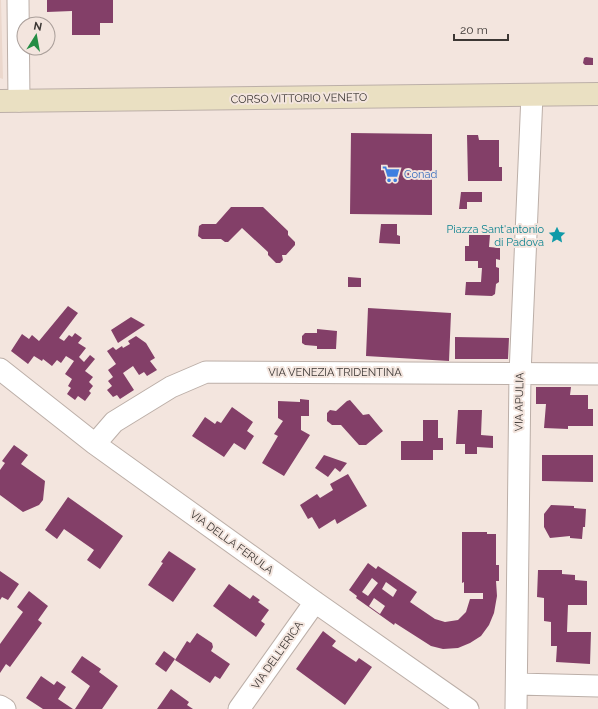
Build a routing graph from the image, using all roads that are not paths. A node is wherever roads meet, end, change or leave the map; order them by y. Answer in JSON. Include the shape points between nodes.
{"nodes":[{"id":1,"x":18,"y":0,"type":"edge"},
{"id":2,"x":598,"y":94,"type":"edge"},
{"id":3,"x":532,"y":95,"type":"junction"},
{"id":4,"x":10,"y":101,"type":"edge"},
{"id":5,"x":0,"y":369,"type":"edge"},
{"id":6,"x":520,"y":374,"type":"junction"},
{"id":7,"x":598,"y":374,"type":"edge"},
{"id":8,"x":95,"y":444,"type":"junction"},
{"id":9,"x":315,"y":602,"type":"junction"},
{"id":10,"x":517,"y":684,"type":"junction"},
{"id":11,"x":598,"y":686,"type":"edge"},
{"id":12,"x":0,"y":706,"type":"edge"},
{"id":13,"x":5,"y":709,"type":"edge"},
{"id":14,"x":239,"y":709,"type":"edge"},
{"id":15,"x":468,"y":709,"type":"edge"},
{"id":16,"x":516,"y":709,"type":"edge"}],
"edges":[{"from":1,"to":4,"type":"street"},
{"from":2,"to":3,"type":"main road","name":"CORSO VITTORIO VENETO"},
{"from":3,"to":4,"type":"main road","name":"CORSO VITTORIO VENETO"},
{"from":3,"to":6,"type":"street","name":"VIA APULIA"},
{"from":5,"to":8,"type":"street","name":"VIA DELLA FERULA"},
{"from":6,"to":7,"type":"street","name":"VIA VENEZIA TRIDENTINA"},
{"from":6,"to":8,"type":"street","name":"VIA VENEZIA TRIDENTINA","via":[[206,372],[172,387],[114,422]]},
{"from":6,"to":10,"type":"street","name":"VIA APULIA"},
{"from":8,"to":9,"type":"street","name":"VIA DELLA FERULA"},
{"from":9,"to":14,"type":"street","name":"VIA DELL'ERICA"},
{"from":9,"to":15,"type":"street","name":"VIA DELLA FERULA"},
{"from":10,"to":11,"type":"street"},
{"from":10,"to":16,"type":"street","name":"VIA APULIA"},
{"from":12,"to":13,"type":"street"}]}
